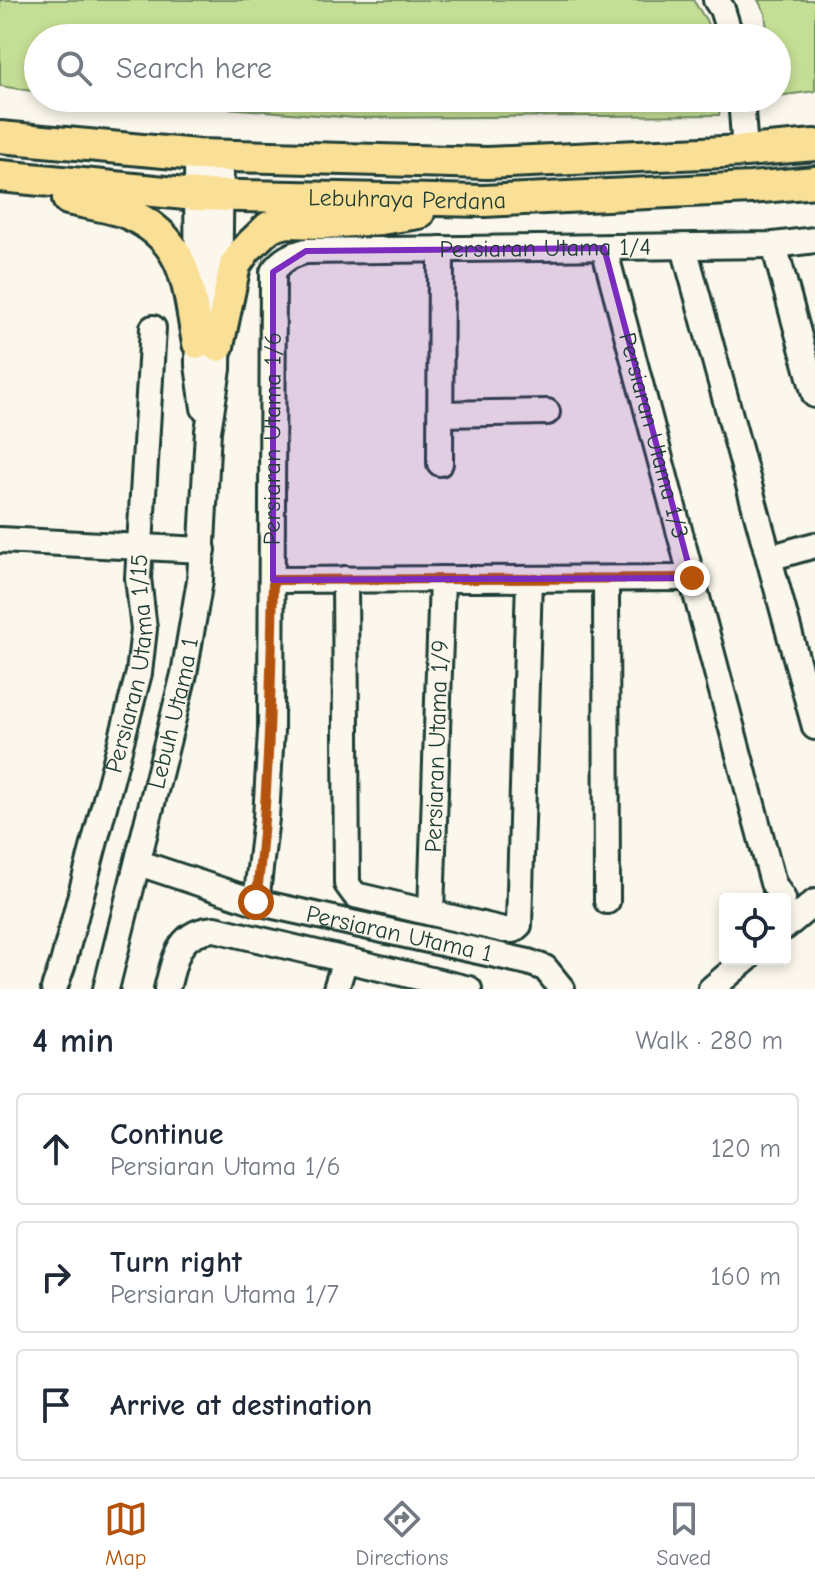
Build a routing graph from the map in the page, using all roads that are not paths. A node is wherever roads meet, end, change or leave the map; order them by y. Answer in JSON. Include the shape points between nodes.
{"nodes":[{"id":1,"x":716,"y":0,"type":"edge"},
{"id":2,"x":727,"y":24,"type":"edge"},
{"id":3,"x":742,"y":112,"type":"edge"},
{"id":4,"x":0,"y":137,"type":"edge"},
{"id":5,"x":815,"y":145,"type":"edge"},
{"id":6,"x":745,"y":151,"type":"junction"},
{"id":7,"x":209,"y":155,"type":"junction"},
{"id":8,"x":0,"y":177,"type":"edge"},
{"id":9,"x":815,"y":182,"type":"edge"},
{"id":10,"x":208,"y":195,"type":"junction"},
{"id":11,"x":484,"y":201,"type":"junction"},
{"id":12,"x":815,"y":240,"type":"edge"},
{"id":13,"x":774,"y":245,"type":"junction"},
{"id":14,"x":684,"y":247,"type":"junction"},
{"id":15,"x":604,"y":248,"type":"junction"},
{"id":16,"x":441,"y":249,"type":"junction"},
{"id":17,"x":279,"y":263,"type":"joint"},
{"id":18,"x":153,"y":328,"type":"dead end"},
{"id":19,"x":208,"y":345,"type":"junction"},
{"id":20,"x":815,"y":395,"type":"edge"},
{"id":21,"x":547,"y":412,"type":"dead end"},
{"id":22,"x":441,"y":414,"type":"junction"},
{"id":23,"x":440,"y":463,"type":"dead end"},
{"id":24,"x":0,"y":540,"type":"edge"},
{"id":25,"x":815,"y":545,"type":"edge"},
{"id":26,"x":140,"y":547,"type":"junction"},
{"id":27,"x":203,"y":550,"type":"junction"},
{"id":28,"x":769,"y":558,"type":"junction"},
{"id":29,"x":692,"y":578,"type":"junction"},
{"id":30,"x":345,"y":579,"type":"junction"},
{"id":31,"x":442,"y":579,"type":"junction"},
{"id":32,"x":529,"y":579,"type":"junction"},
{"id":33,"x":606,"y":579,"type":"junction"},
{"id":34,"x":273,"y":580,"type":"junction"},
{"id":35,"x":815,"y":727,"type":"edge"},
{"id":36,"x":139,"y":863,"type":"junction"},
{"id":37,"x":607,"y":901,"type":"dead end"},
{"id":38,"x":256,"y":902,"type":"junction"},
{"id":39,"x":794,"y":909,"type":"edge"},
{"id":40,"x":431,"y":912,"type":"junction"},
{"id":41,"x":345,"y":960,"type":"junction"},
{"id":42,"x":740,"y":965,"type":"edge"},
{"id":43,"x":54,"y":989,"type":"edge"},
{"id":44,"x":106,"y":989,"type":"edge"},
{"id":45,"x":167,"y":989,"type":"edge"},
{"id":46,"x":336,"y":989,"type":"edge"},
{"id":47,"x":469,"y":989,"type":"edge"},
{"id":48,"x":562,"y":989,"type":"edge"},
{"id":49,"x":711,"y":989,"type":"edge"}],
"edges":[{"from":1,"to":2,"type":"street"},
{"from":3,"to":6,"type":"street"},
{"from":4,"to":7,"type":"main road","name":"Lebuhraya Perdana"},
{"from":5,"to":6,"type":"main road","name":"Lebuhraya Perdana"},
{"from":6,"to":7,"type":"main road","name":"Lebuhraya Perdana","via":[[487,163]]},
{"from":7,"to":10,"type":"street","name":"Lebuh Utama 1"},
{"from":8,"to":10,"type":"main road","name":"Lebuhraya Perdana"},
{"from":8,"to":19,"type":"main road","via":[[127,213],[161,233],[185,274]]},
{"from":9,"to":11,"type":"main road","name":"Lebuhraya Perdana"},
{"from":10,"to":11,"type":"main road","name":"Lebuhraya Perdana"},
{"from":10,"to":19,"type":"street","name":"Lebuh Utama 1"},
{"from":11,"to":19,"type":"main road","via":[[381,219],[269,227],[235,265]]},
{"from":12,"to":13,"type":"street","name":"Persiaran Utama 1/4"},
{"from":13,"to":14,"type":"street","name":"Persiaran Utama 1/4"},
{"from":13,"to":20,"type":"street"},
{"from":14,"to":15,"type":"street","name":"Persiaran Utama 1/4"},
{"from":14,"to":28,"type":"street"},
{"from":15,"to":16,"type":"street","name":"Persiaran Utama 1/4"},
{"from":15,"to":29,"type":"street","name":"Persiaran Utama 1/3"},
{"from":16,"to":17,"type":"street","name":"Persiaran Utama 1/4","via":[[306,251]]},
{"from":16,"to":22,"type":"street"},
{"from":17,"to":34,"type":"street","name":"Persiaran Utama 1/6","via":[[273,272]]},
{"from":18,"to":26,"type":"street","name":"Persiaran Utama 1/15"},
{"from":19,"to":27,"type":"street","name":"Lebuh Utama 1","via":[[198,365],[208,431]]},
{"from":21,"to":22,"type":"street"},
{"from":22,"to":23,"type":"street"},
{"from":24,"to":26,"type":"street"},
{"from":25,"to":28,"type":"street"},
{"from":26,"to":27,"type":"street"},
{"from":26,"to":43,"type":"street","name":"Persiaran Utama 1/15","via":[[144,629],[139,673]]},
{"from":27,"to":36,"type":"street","name":"Lebuh Utama 1","via":[[184,674]]},
{"from":28,"to":35,"type":"street"},
{"from":29,"to":33,"type":"street"},
{"from":29,"to":39,"type":"street","name":"Persiaran Utama 1/3","via":[[773,883]]},
{"from":30,"to":31,"type":"street"},
{"from":30,"to":34,"type":"street"},
{"from":30,"to":40,"type":"street","via":[[347,884],[355,895]]},
{"from":31,"to":32,"type":"street"},
{"from":31,"to":40,"type":"street","name":"Persiaran Utama 1/9"},
{"from":32,"to":33,"type":"street"},
{"from":32,"to":40,"type":"street","via":[[519,925],[504,930]]},
{"from":33,"to":37,"type":"street"},
{"from":34,"to":38,"type":"street","name":"Persiaran Utama 1/6","via":[[271,731]]},
{"from":36,"to":38,"type":"street","name":"Persiaran Utama 1"},
{"from":36,"to":44,"type":"street","name":"Lebuh Utama 1"},
{"from":38,"to":48,"type":"street","name":"Persiaran Utama 1","via":[[528,962],[545,968]]},
{"from":41,"to":45,"type":"street","via":[[215,929],[199,930],[178,950]]},
{"from":41,"to":46,"type":"street"},
{"from":41,"to":47,"type":"street"},
{"from":42,"to":49,"type":"street"}]}
